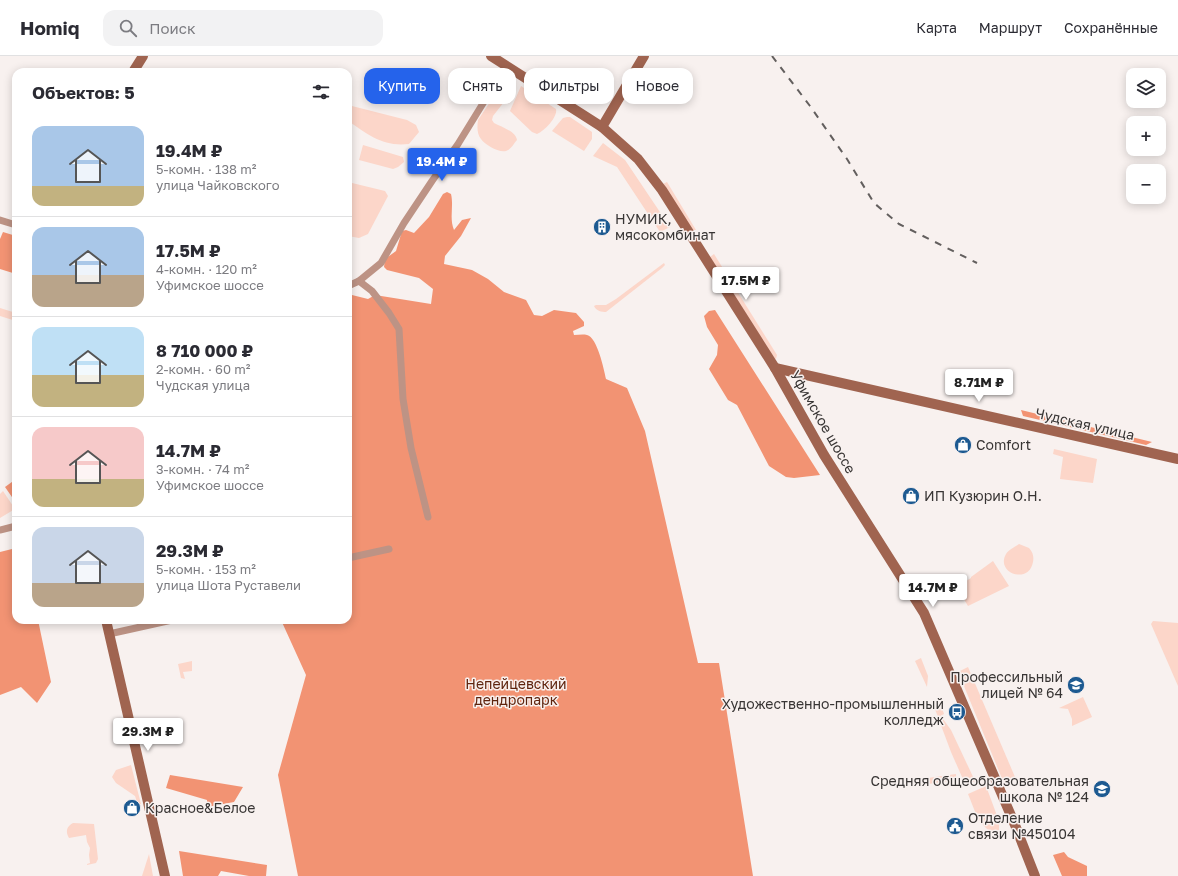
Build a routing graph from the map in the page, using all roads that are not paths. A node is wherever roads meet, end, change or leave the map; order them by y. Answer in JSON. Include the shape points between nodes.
{"nodes":[{"id":1,"x":143,"y":56,"type":"edge"},
{"id":2,"x":491,"y":56,"type":"edge"},
{"id":3,"x":644,"y":56,"type":"edge"},
{"id":4,"x":506,"y":66,"type":"junction"},
{"id":5,"x":136,"y":68,"type":"edge"},
{"id":6,"x":602,"y":127,"type":"junction"},
{"id":7,"x":0,"y":220,"type":"edge"},
{"id":8,"x":12,"y":224,"type":"edge"},
{"id":9,"x":359,"y":281,"type":"junction"},
{"id":10,"x":352,"y":284,"type":"edge"},
{"id":11,"x":775,"y":368,"type":"junction"},
{"id":12,"x":1178,"y":458,"type":"edge"},
{"id":13,"x":428,"y":517,"type":"dead end"},
{"id":14,"x":12,"y":527,"type":"edge"},
{"id":15,"x":0,"y":530,"type":"edge"},
{"id":16,"x":389,"y":549,"type":"dead end"},
{"id":17,"x":352,"y":557,"type":"edge"},
{"id":18,"x":107,"y":624,"type":"edge"},
{"id":19,"x":154,"y":624,"type":"edge"},
{"id":20,"x":109,"y":634,"type":"junction"},
{"id":21,"x":165,"y":876,"type":"edge"},
{"id":22,"x":1035,"y":876,"type":"edge"}],
"edges":[{"from":1,"to":5,"type":"main road"},
{"from":2,"to":4,"type":"main road","name":"Уфимское шоссе"},
{"from":3,"to":6,"type":"main road"},
{"from":4,"to":6,"type":"main road","name":"Уфимское шоссе"},
{"from":4,"to":9,"type":"street","via":[[381,262]]},
{"from":6,"to":11,"type":"main road","name":"Уфимское шоссе","via":[[638,159],[662,190]]},
{"from":7,"to":8,"type":"street"},
{"from":9,"to":10,"type":"street"},
{"from":9,"to":13,"type":"street","via":[[372,290],[399,329],[403,399],[411,448]]},
{"from":11,"to":12,"type":"main road","name":"Чудская улица"},
{"from":11,"to":22,"type":"main road","name":"Уфимское шоссе","via":[[824,456],[924,613]]},
{"from":14,"to":15,"type":"street"},
{"from":16,"to":17,"type":"street"},
{"from":18,"to":20,"type":"main road"},
{"from":19,"to":20,"type":"street"},
{"from":20,"to":21,"type":"main road"}]}
